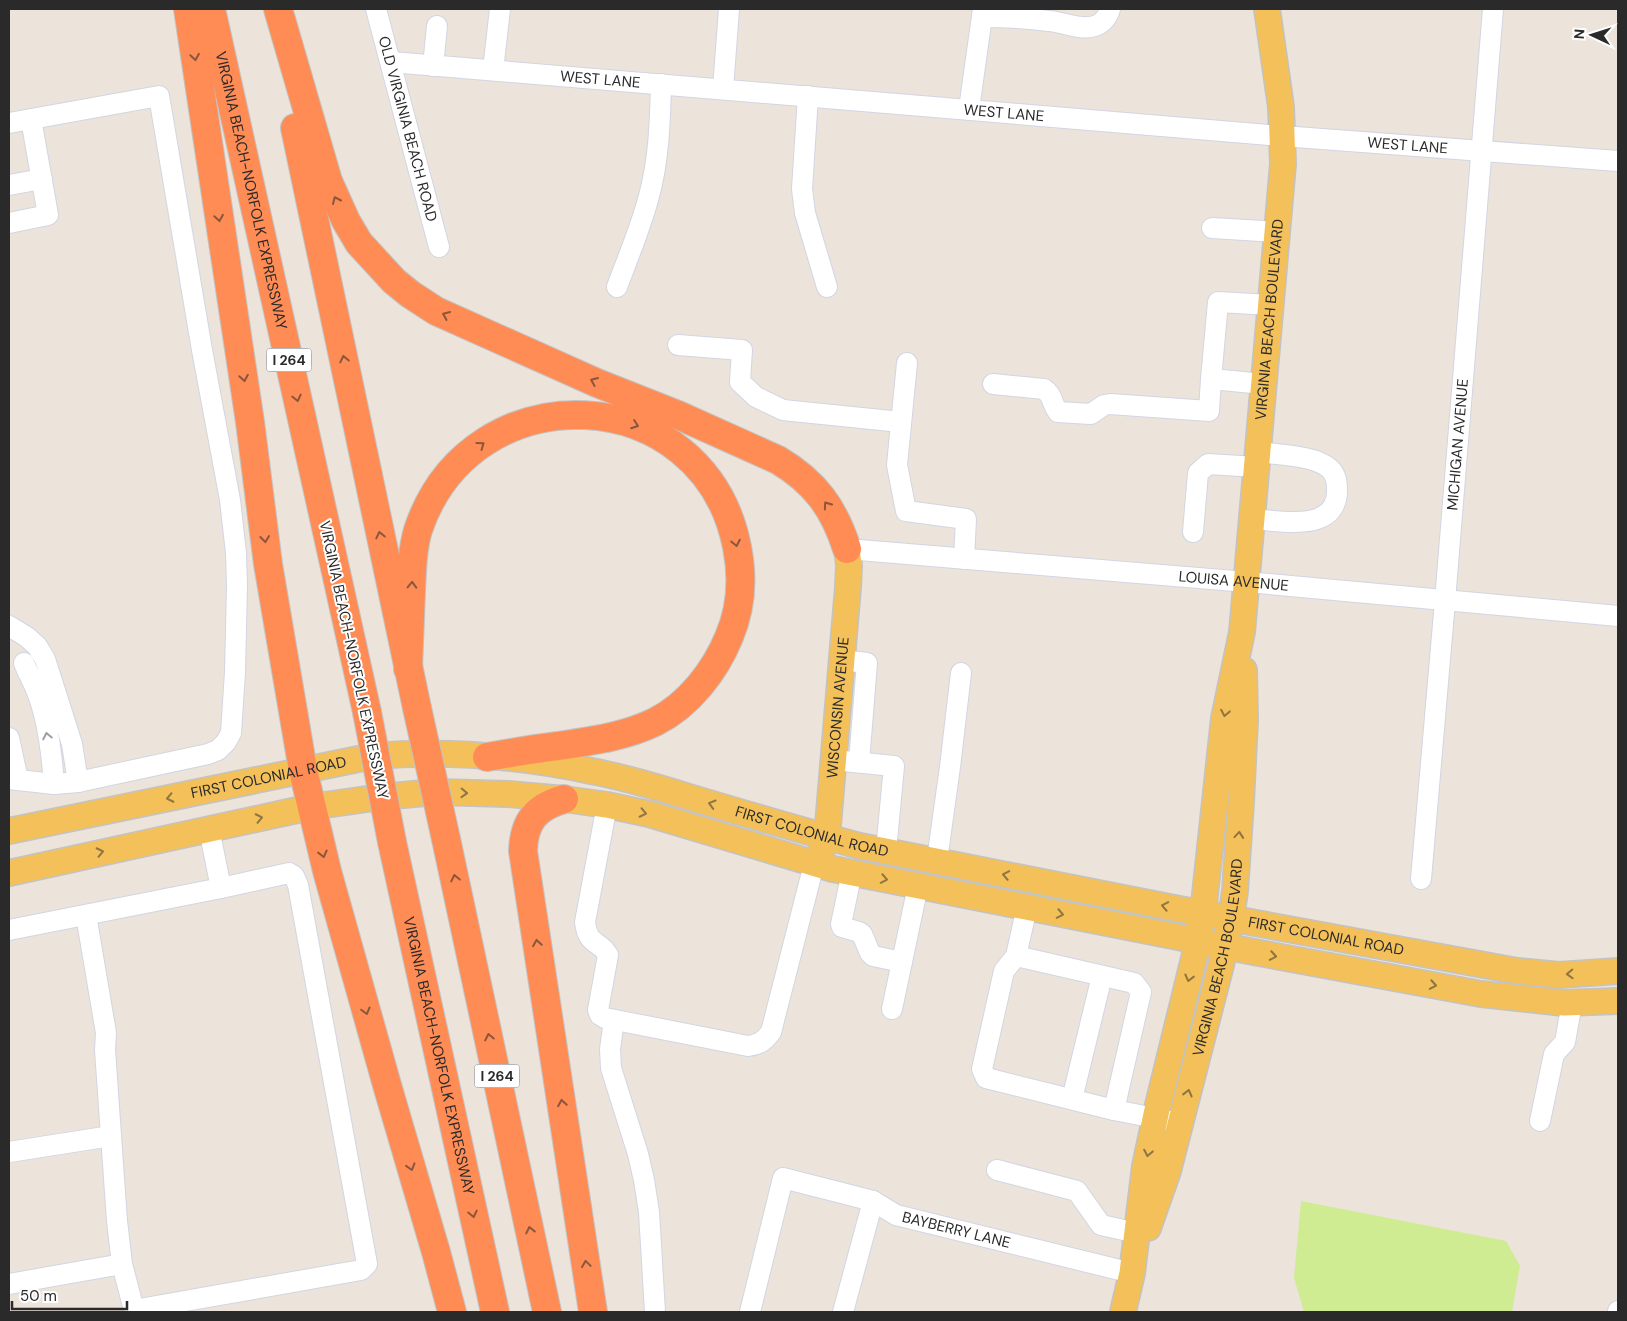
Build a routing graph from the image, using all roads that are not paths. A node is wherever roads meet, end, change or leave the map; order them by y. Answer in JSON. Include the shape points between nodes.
{"nodes":[{"id":1,"x":188,"y":9,"type":"edge"},
{"id":2,"x":210,"y":9,"type":"edge"},
{"id":3,"x":270,"y":9,"type":"edge"},
{"id":4,"x":278,"y":9,"type":"edge"},
{"id":5,"x":376,"y":9,"type":"edge"},
{"id":6,"x":500,"y":9,"type":"edge"},
{"id":7,"x":729,"y":9,"type":"edge"},
{"id":8,"x":1110,"y":9,"type":"edge"},
{"id":9,"x":1267,"y":9,"type":"edge"},
{"id":10,"x":1493,"y":9,"type":"edge"},
{"id":11,"x":983,"y":13,"type":"edge"},
{"id":12,"x":437,"y":26,"type":"dead end"},
{"id":13,"x":391,"y":62,"type":"junction"},
{"id":14,"x":433,"y":66,"type":"junction"},
{"id":15,"x":493,"y":70,"type":"junction"},
{"id":16,"x":661,"y":84,"type":"junction"},
{"id":17,"x":723,"y":89,"type":"junction"},
{"id":18,"x":808,"y":96,"type":"junction"},
{"id":19,"x":969,"y":109,"type":"junction"},
{"id":20,"x":31,"y":119,"type":"junction"},
{"id":21,"x":9,"y":123,"type":"edge"},
{"id":22,"x":1282,"y":136,"type":"junction"},
{"id":23,"x":1481,"y":150,"type":"junction"},
{"id":24,"x":1618,"y":160,"type":"edge"},
{"id":25,"x":42,"y":179,"type":"junction"},
{"id":26,"x":9,"y":185,"type":"edge"},
{"id":27,"x":9,"y":223,"type":"edge"},
{"id":28,"x":1212,"y":228,"type":"dead end"},
{"id":29,"x":1278,"y":232,"type":"junction"},
{"id":30,"x":439,"y":248,"type":"dead end"},
{"id":31,"x":617,"y":287,"type":"dead end"},
{"id":32,"x":827,"y":287,"type":"dead end"},
{"id":33,"x":1271,"y":305,"type":"junction"},
{"id":34,"x":678,"y":345,"type":"dead end"},
{"id":35,"x":907,"y":363,"type":"dead end"},
{"id":36,"x":1211,"y":379,"type":"junction"},
{"id":37,"x":993,"y":384,"type":"dead end"},
{"id":38,"x":1264,"y":384,"type":"junction"},
{"id":39,"x":901,"y":422,"type":"junction"},
{"id":40,"x":1258,"y":460,"type":"junction"},
{"id":41,"x":1253,"y":519,"type":"junction"},
{"id":42,"x":1193,"y":532,"type":"dead end"},
{"id":43,"x":847,"y":549,"type":"junction"},
{"id":44,"x":964,"y":559,"type":"junction"},
{"id":45,"x":1247,"y":582,"type":"junction"},
{"id":46,"x":1446,"y":601,"type":"junction"},
{"id":47,"x":1618,"y":616,"type":"edge"},
{"id":48,"x":9,"y":626,"type":"edge"},
{"id":49,"x":1242,"y":632,"type":"junction"},
{"id":50,"x":45,"y":659,"type":"junction"},
{"id":51,"x":841,"y":660,"type":"junction"},
{"id":52,"x":16,"y":665,"type":"edge"},
{"id":53,"x":408,"y":668,"type":"junction"},
{"id":54,"x":961,"y":673,"type":"dead end"},
{"id":55,"x":9,"y":738,"type":"edge"},
{"id":56,"x":487,"y":757,"type":"junction"},
{"id":57,"x":833,"y":760,"type":"junction"},
{"id":58,"x":860,"y":762,"type":"junction"},
{"id":59,"x":303,"y":770,"type":"junction"},
{"id":60,"x":13,"y":780,"type":"edge"},
{"id":61,"x":78,"y":782,"type":"junction"},
{"id":62,"x":54,"y":784,"type":"junction"},
{"id":63,"x":564,"y":799,"type":"junction"},
{"id":64,"x":607,"y":805,"type":"junction"},
{"id":65,"x":312,"y":807,"type":"junction"},
{"id":66,"x":57,"y":820,"type":"junction"},
{"id":67,"x":209,"y":829,"type":"junction"},
{"id":68,"x":9,"y":831,"type":"edge"},
{"id":69,"x":827,"y":837,"type":"junction"},
{"id":70,"x":9,"y":848,"type":"edge"},
{"id":71,"x":886,"y":850,"type":"junction"},
{"id":72,"x":937,"y":860,"type":"junction"},
{"id":73,"x":816,"y":864,"type":"junction"},
{"id":74,"x":852,"y":872,"type":"junction"},
{"id":75,"x":9,"y":873,"type":"edge"},
{"id":76,"x":1421,"y":880,"type":"dead end"},
{"id":77,"x":918,"y":886,"type":"junction"},
{"id":78,"x":221,"y":888,"type":"junction"},
{"id":79,"x":1027,"y":907,"type":"junction"},
{"id":80,"x":1203,"y":914,"type":"junction"},
{"id":81,"x":86,"y":915,"type":"junction"},
{"id":82,"x":1230,"y":918,"type":"junction"},
{"id":83,"x":9,"y":930,"type":"edge"},
{"id":84,"x":1198,"y":941,"type":"junction"},
{"id":85,"x":1225,"y":946,"type":"junction"},
{"id":86,"x":1016,"y":956,"type":"junction"},
{"id":87,"x":902,"y":962,"type":"junction"},
{"id":88,"x":1618,"y":971,"type":"edge"},
{"id":89,"x":1102,"y":976,"type":"junction"},
{"id":90,"x":1618,"y":1001,"type":"edge"},
{"id":91,"x":1572,"y":1003,"type":"junction"},
{"id":92,"x":892,"y":1009,"type":"dead end"},
{"id":93,"x":614,"y":1020,"type":"junction"},
{"id":94,"x":1072,"y":1099,"type":"junction"},
{"id":95,"x":1114,"y":1110,"type":"junction"},
{"id":96,"x":1155,"y":1118,"type":"junction"},
{"id":97,"x":1540,"y":1121,"type":"dead end"},
{"id":98,"x":1180,"y":1123,"type":"junction"},
{"id":99,"x":111,"y":1136,"type":"junction"},
{"id":100,"x":9,"y":1152,"type":"edge"},
{"id":101,"x":997,"y":1170,"type":"dead end"},
{"id":102,"x":873,"y":1201,"type":"junction"},
{"id":103,"x":1137,"y":1233,"type":"junction"},
{"id":104,"x":122,"y":1264,"type":"junction"},
{"id":105,"x":1132,"y":1273,"type":"junction"},
{"id":106,"x":9,"y":1284,"type":"edge"},
{"id":107,"x":126,"y":1311,"type":"edge"},
{"id":108,"x":452,"y":1312,"type":"edge"},
{"id":109,"x":495,"y":1312,"type":"edge"},
{"id":110,"x":547,"y":1312,"type":"edge"},
{"id":111,"x":593,"y":1312,"type":"edge"},
{"id":112,"x":655,"y":1312,"type":"edge"},
{"id":113,"x":750,"y":1312,"type":"edge"},
{"id":114,"x":843,"y":1312,"type":"edge"},
{"id":115,"x":1123,"y":1312,"type":"edge"}],
"edges":[{"from":1,"to":59,"type":"highway","one_way":true,"via":[[268,564]]},
{"from":2,"to":109,"type":"highway","name":"VIRGINIA BEACH-NORFOLK EXPRESSWAY","number":"I 264","one_way":true,"bridge":true,"via":[[367,712],[392,842]]},
{"from":53,"to":3,"type":"highway","number":"I 264","one_way":true},
{"from":43,"to":4,"type":"highway","one_way":true,"via":[[833,513],[823,498],[778,460],[436,311],[394,281],[359,242],[328,181]]},
{"from":5,"to":13,"type":"street","name":"OLD VIRGINIA BEACH ROAD"},
{"from":6,"to":15,"type":"street"},
{"from":7,"to":17,"type":"street"},
{"from":8,"to":11,"type":"street","via":[[1103,21],[1087,27]]},
{"from":9,"to":22,"type":"main road","name":"VIRGINIA BEACH BOULEVARD"},
{"from":10,"to":23,"type":"street","name":"MICHIGAN AVENUE"},
{"from":11,"to":19,"type":"street"},
{"from":12,"to":14,"type":"street"},
{"from":13,"to":14,"type":"street","name":"WEST LANE"},
{"from":13,"to":30,"type":"street","name":"OLD VIRGINIA BEACH ROAD"},
{"from":14,"to":15,"type":"street","name":"WEST LANE"},
{"from":15,"to":16,"type":"street","name":"WEST LANE"},
{"from":16,"to":17,"type":"street","name":"WEST LANE"},
{"from":16,"to":31,"type":"street","via":[[660,125],[650,195]]},
{"from":17,"to":18,"type":"street","name":"WEST LANE"},
{"from":18,"to":19,"type":"street","name":"WEST LANE"},
{"from":18,"to":32,"type":"street","via":[[802,190],[804,213]]},
{"from":19,"to":22,"type":"street","name":"WEST LANE"},
{"from":20,"to":21,"type":"street"},
{"from":20,"to":25,"type":"street"},
{"from":20,"to":61,"type":"street","via":[[159,96],[230,500],[236,553],[236,672],[231,733],[226,742],[208,754]]},
{"from":22,"to":23,"type":"street","name":"WEST LANE"},
{"from":22,"to":29,"type":"main road","name":"VIRGINIA BEACH BOULEVARD"},
{"from":23,"to":24,"type":"street","name":"WEST LANE"},
{"from":23,"to":46,"type":"street","name":"MICHIGAN AVENUE"},
{"from":25,"to":26,"type":"street"},
{"from":25,"to":27,"type":"street","via":[[48,216]]},
{"from":28,"to":29,"type":"street"},
{"from":29,"to":33,"type":"main road","name":"VIRGINIA BEACH BOULEVARD"},
{"from":33,"to":36,"type":"street","via":[[1218,302]]},
{"from":33,"to":38,"type":"main road","name":"VIRGINIA BEACH BOULEVARD"},
{"from":34,"to":39,"type":"street","via":[[742,350],[740,382],[756,397],[783,410]]},
{"from":35,"to":39,"type":"street"},
{"from":36,"to":37,"type":"street","via":[[1209,411],[1110,404],[1091,414],[1058,412],[1050,393],[1044,389]]},
{"from":36,"to":38,"type":"street"},
{"from":38,"to":40,"type":"main road","name":"VIRGINIA BEACH BOULEVARD"},
{"from":39,"to":44,"type":"street","via":[[897,465],[906,511],[966,519]]},
{"from":40,"to":41,"type":"main road","name":"VIRGINIA BEACH BOULEVARD"},
{"from":40,"to":41,"type":"street","via":[[1312,460],[1330,468],[1338,481],[1336,499],[1329,511],[1316,520]]},
{"from":40,"to":42,"type":"street","via":[[1208,464],[1198,472]]},
{"from":41,"to":45,"type":"main road","name":"VIRGINIA BEACH BOULEVARD"},
{"from":43,"to":44,"type":"street","name":"LOUISA AVENUE"},
{"from":43,"to":51,"type":"main road","name":"WISCONSIN AVENUE","via":[[848,587]]},
{"from":44,"to":45,"type":"street","name":"LOUISA AVENUE"},
{"from":45,"to":46,"type":"street","name":"LOUISA AVENUE"},
{"from":45,"to":49,"type":"main road","name":"VIRGINIA BEACH BOULEVARD"},
{"from":46,"to":47,"type":"street","name":"LOUISA AVENUE"},
{"from":46,"to":76,"type":"street","name":"MICHIGAN AVENUE"},
{"from":48,"to":50,"type":"street","via":[[27,636]]},
{"from":49,"to":80,"type":"main road","name":"VIRGINIA BEACH BOULEVARD","one_way":true,"via":[[1224,718]]},
{"from":82,"to":49,"type":"main road","name":"VIRGINIA BEACH BOULEVARD","one_way":true,"via":[[1245,738]]},
{"from":50,"to":52,"type":"street"},
{"from":50,"to":61,"type":"street","via":[[72,744]]},
{"from":51,"to":57,"type":"main road","name":"WISCONSIN AVENUE"},
{"from":51,"to":58,"type":"street","via":[[867,663]]},
{"from":62,"to":52,"type":"street","one_way":true,"via":[[42,708],[37,693]]},
{"from":53,"to":56,"type":"highway","one_way":true,"via":[[412,564],[418,532],[437,491],[454,469],[487,440],[526,422],[549,416],[598,415],[621,420],[664,439],[700,470],[726,509],[734,534],[740,581],[732,629],[709,674],[689,697],[669,713],[629,732],[593,741]]},
{"from":110,"to":53,"type":"highway","number":"I 264","one_way":true,"bridge":true},
{"from":54,"to":72,"type":"street"},
{"from":55,"to":60,"type":"street"},
{"from":56,"to":59,"type":"main road","name":"FIRST COLONIAL ROAD","via":[[400,754]]},
{"from":69,"to":56,"type":"main road","name":"FIRST COLONIAL ROAD","one_way":true,"via":[[635,781],[532,760]]},
{"from":57,"to":58,"type":"street"},
{"from":57,"to":69,"type":"main road","name":"WISCONSIN AVENUE"},
{"from":58,"to":71,"type":"street","via":[[894,766]]},
{"from":59,"to":65,"type":"highway"},
{"from":59,"to":66,"type":"main road","name":"FIRST COLONIAL ROAD","one_way":true},
{"from":60,"to":62,"type":"street"},
{"from":61,"to":62,"type":"street"},
{"from":63,"to":64,"type":"main road","name":"FIRST COLONIAL ROAD"},
{"from":65,"to":63,"type":"main road","name":"FIRST COLONIAL ROAD","one_way":true,"via":[[436,792]]},
{"from":111,"to":63,"type":"highway","one_way":true,"via":[[523,851],[524,838],[533,816]]},
{"from":64,"to":73,"type":"main road","name":"FIRST COLONIAL ROAD","one_way":true,"via":[[649,814]]},
{"from":64,"to":93,"type":"street","via":[[585,922],[591,940],[608,955],[598,1010],[600,1015]]},
{"from":67,"to":65,"type":"main road","name":"FIRST COLONIAL ROAD","one_way":true},
{"from":65,"to":108,"type":"highway","one_way":true,"via":[[327,872]]},
{"from":66,"to":68,"type":"main road","name":"FIRST COLONIAL ROAD"},
{"from":66,"to":70,"type":"main road"},
{"from":75,"to":67,"type":"main road","name":"FIRST COLONIAL ROAD","one_way":true},
{"from":67,"to":78,"type":"street"},
{"from":69,"to":71,"type":"main road","name":"FIRST COLONIAL ROAD"},
{"from":69,"to":73,"type":"main road","name":"WISCONSIN AVENUE"},
{"from":71,"to":72,"type":"main road","name":"FIRST COLONIAL ROAD"},
{"from":80,"to":72,"type":"main road","name":"FIRST COLONIAL ROAD","one_way":true},
{"from":73,"to":74,"type":"main road","name":"FIRST COLONIAL ROAD"},
{"from":73,"to":93,"type":"street","via":[[771,1032],[765,1040],[748,1046]]},
{"from":74,"to":77,"type":"main road","name":"FIRST COLONIAL ROAD","one_way":true},
{"from":74,"to":87,"type":"street","via":[[842,927],[862,934],[874,956]]},
{"from":77,"to":79,"type":"main road","name":"FIRST COLONIAL ROAD"},
{"from":77,"to":87,"type":"street"},
{"from":78,"to":81,"type":"street"},
{"from":78,"to":107,"type":"street","via":[[288,873],[294,876],[298,885],[367,1264],[362,1270]]},
{"from":79,"to":84,"type":"main road","name":"FIRST COLONIAL ROAD","one_way":true},
{"from":79,"to":86,"type":"street"},
{"from":80,"to":82,"type":"main road","name":"FIRST COLONIAL ROAD"},
{"from":80,"to":84,"type":"main road","name":"VIRGINIA BEACH BOULEVARD"},
{"from":81,"to":83,"type":"street"},
{"from":81,"to":99,"type":"street","via":[[106,1033]]},
{"from":82,"to":85,"type":"main road","name":"VIRGINIA BEACH BOULEVARD"},
{"from":88,"to":82,"type":"main road","name":"FIRST COLONIAL ROAD","one_way":true,"via":[[1559,975],[1517,972]]},
{"from":84,"to":85,"type":"main road","name":"FIRST COLONIAL ROAD"},
{"from":84,"to":96,"type":"main road","name":"VIRGINIA BEACH BOULEVARD","one_way":true},
{"from":85,"to":91,"type":"main road","name":"FIRST COLONIAL ROAD","one_way":true,"via":[[1481,994]]},
{"from":98,"to":85,"type":"main road","name":"VIRGINIA BEACH BOULEVARD","one_way":true},
{"from":86,"to":89,"type":"street"},
{"from":86,"to":94,"type":"street","via":[[1004,971],[982,1069],[986,1078]]},
{"from":87,"to":92,"type":"street"},
{"from":89,"to":94,"type":"street"},
{"from":89,"to":95,"type":"street","via":[[1134,983],[1141,992]]},
{"from":90,"to":91,"type":"main road","name":"FIRST COLONIAL ROAD"},
{"from":91,"to":97,"type":"street","via":[[1565,1042],[1554,1054]]},
{"from":93,"to":112,"type":"street","via":[[610,1049],[612,1068],[644,1180]]},
{"from":94,"to":95,"type":"street"},
{"from":95,"to":96,"type":"street"},
{"from":96,"to":98,"type":"street"},
{"from":96,"to":103,"type":"main road","name":"VIRGINIA BEACH BOULEVARD","one_way":true},
{"from":98,"to":105,"type":"main road","name":"VIRGINIA BEACH BOULEVARD","via":[[1168,1172]]},
{"from":99,"to":100,"type":"street"},
{"from":99,"to":104,"type":"street"},
{"from":101,"to":103,"type":"street","via":[[1077,1190],[1101,1225]]},
{"from":102,"to":105,"type":"street","name":"BAYBERRY LANE","via":[[896,1215]]},
{"from":102,"to":113,"type":"street","name":"BAYBERRY LANE","via":[[783,1178]]},
{"from":102,"to":114,"type":"street"},
{"from":103,"to":105,"type":"main road","name":"VIRGINIA BEACH BOULEVARD"},
{"from":104,"to":106,"type":"street"},
{"from":104,"to":107,"type":"street"},
{"from":105,"to":115,"type":"main road","name":"VIRGINIA BEACH BOULEVARD"}]}
